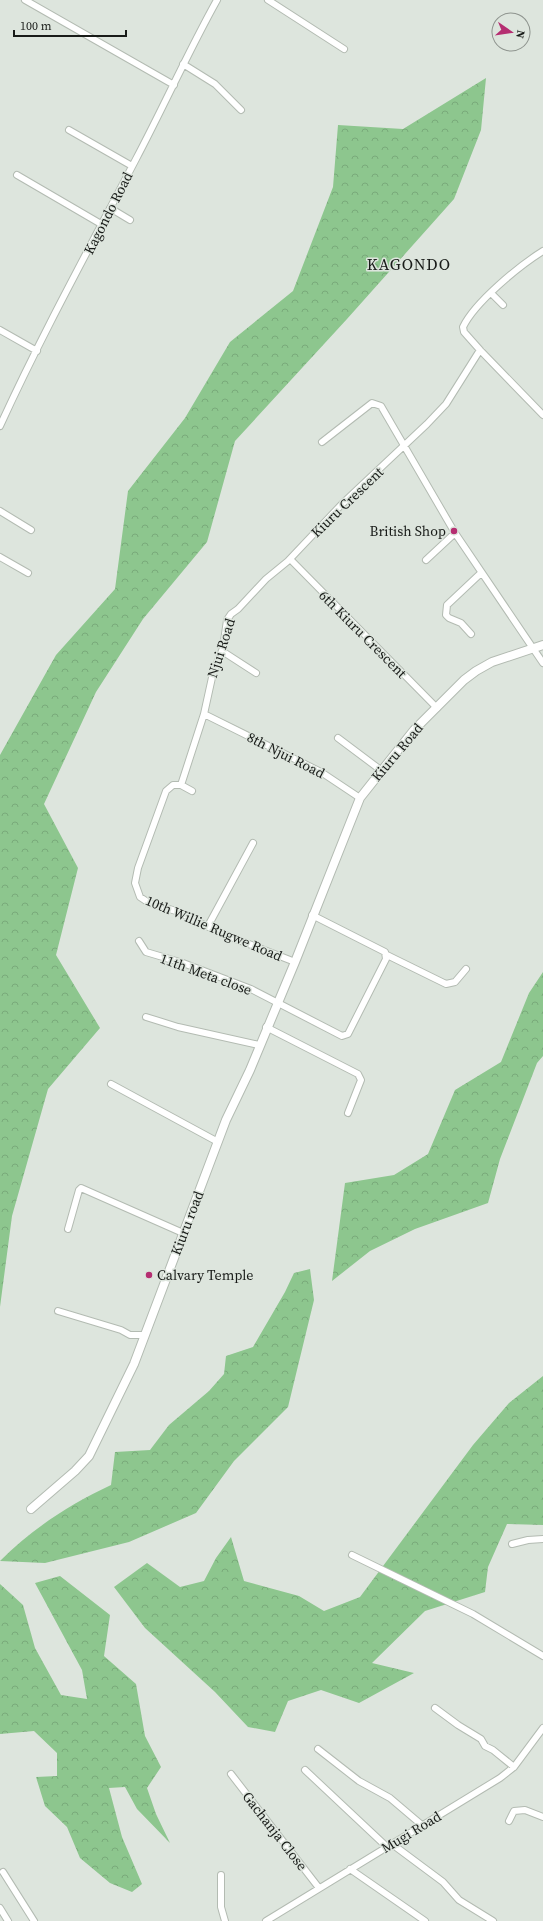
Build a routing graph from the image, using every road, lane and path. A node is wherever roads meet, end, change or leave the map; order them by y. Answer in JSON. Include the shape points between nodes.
{"nodes":[{"id":1,"x":25,"y":0,"type":"edge"},
{"id":2,"x":217,"y":0,"type":"edge"},
{"id":3,"x":268,"y":0,"type":"edge"},
{"id":4,"x":344,"y":49,"type":"dead end"},
{"id":5,"x":183,"y":64,"type":"junction"},
{"id":6,"x":174,"y":85,"type":"junction"},
{"id":7,"x":241,"y":110,"type":"dead end"},
{"id":8,"x":69,"y":130,"type":"dead end"},
{"id":9,"x":132,"y":166,"type":"junction"},
{"id":10,"x":17,"y":175,"type":"dead end"},
{"id":11,"x":110,"y":208,"type":"junction"},
{"id":12,"x":130,"y":220,"type":"dead end"},
{"id":13,"x":101,"y":224,"type":"junction"},
{"id":14,"x":543,"y":251,"type":"edge"},
{"id":15,"x":491,"y":293,"type":"junction"},
{"id":16,"x":503,"y":305,"type":"dead end"},
{"id":17,"x":0,"y":330,"type":"edge"},
{"id":18,"x":480,"y":350,"type":"junction"},
{"id":19,"x":37,"y":351,"type":"junction"},
{"id":20,"x":543,"y":415,"type":"edge"},
{"id":21,"x":0,"y":426,"type":"edge"},
{"id":22,"x":322,"y":442,"type":"dead end"},
{"id":23,"x":404,"y":446,"type":"junction"},
{"id":24,"x":0,"y":511,"type":"edge"},
{"id":25,"x":31,"y":530,"type":"dead end"},
{"id":26,"x":455,"y":533,"type":"junction"},
{"id":27,"x":0,"y":558,"type":"edge"},
{"id":28,"x":290,"y":559,"type":"junction"},
{"id":29,"x":426,"y":560,"type":"dead end"},
{"id":30,"x":28,"y":573,"type":"dead end"},
{"id":31,"x":481,"y":573,"type":"junction"},
{"id":32,"x":471,"y":634,"type":"dead end"},
{"id":33,"x":543,"y":645,"type":"edge"},
{"id":34,"x":532,"y":647,"type":"junction"},
{"id":35,"x":222,"y":652,"type":"junction"},
{"id":36,"x":543,"y":663,"type":"edge"},
{"id":37,"x":256,"y":673,"type":"dead end"},
{"id":38,"x":436,"y":708,"type":"junction"},
{"id":39,"x":207,"y":715,"type":"junction"},
{"id":40,"x":338,"y":738,"type":"dead end"},
{"id":41,"x":382,"y":771,"type":"junction"},
{"id":42,"x":181,"y":785,"type":"junction"},
{"id":43,"x":192,"y":791,"type":"dead end"},
{"id":44,"x":360,"y":798,"type":"junction"},
{"id":45,"x":253,"y":843,"type":"dead end"},
{"id":46,"x":312,"y":915,"type":"junction"},
{"id":47,"x":208,"y":926,"type":"junction"},
{"id":48,"x":139,"y":941,"type":"dead end"},
{"id":49,"x":387,"y":955,"type":"junction"},
{"id":50,"x":295,"y":962,"type":"junction"},
{"id":51,"x":466,"y":969,"type":"dead end"},
{"id":52,"x":277,"y":1002,"type":"junction"},
{"id":53,"x":146,"y":1017,"type":"dead end"},
{"id":54,"x":266,"y":1028,"type":"junction"},
{"id":55,"x":259,"y":1045,"type":"junction"},
{"id":56,"x":111,"y":1084,"type":"dead end"},
{"id":57,"x":348,"y":1113,"type":"dead end"},
{"id":58,"x":218,"y":1142,"type":"junction"},
{"id":59,"x":68,"y":1229,"type":"dead end"},
{"id":60,"x":183,"y":1233,"type":"junction"},
{"id":61,"x":58,"y":1311,"type":"dead end"},
{"id":62,"x":145,"y":1335,"type":"junction"},
{"id":63,"x":31,"y":1508,"type":"dead end"},
{"id":64,"x":543,"y":1539,"type":"edge"},
{"id":65,"x":512,"y":1544,"type":"dead end"},
{"id":66,"x":352,"y":1555,"type":"dead end"},
{"id":67,"x":543,"y":1656,"type":"edge"},
{"id":68,"x":436,"y":1708,"type":"dead end"},
{"id":69,"x":543,"y":1728,"type":"edge"},
{"id":70,"x":536,"y":1739,"type":"junction"},
{"id":71,"x":543,"y":1742,"type":"edge"},
{"id":72,"x":318,"y":1749,"type":"dead end"},
{"id":73,"x":514,"y":1767,"type":"junction"},
{"id":74,"x":305,"y":1770,"type":"dead end"},
{"id":75,"x":231,"y":1774,"type":"dead end"},
{"id":76,"x":543,"y":1817,"type":"edge"},
{"id":77,"x":508,"y":1821,"type":"dead end"},
{"id":78,"x":423,"y":1826,"type":"junction"},
{"id":79,"x":389,"y":1845,"type":"junction"},
{"id":80,"x":350,"y":1869,"type":"junction"},
{"id":81,"x":3,"y":1872,"type":"dead end"},
{"id":82,"x":221,"y":1875,"type":"dead end"},
{"id":83,"x":319,"y":1888,"type":"junction"},
{"id":84,"x":0,"y":1908,"type":"edge"},
{"id":85,"x":8,"y":1921,"type":"edge"},
{"id":86,"x":34,"y":1921,"type":"edge"},
{"id":87,"x":225,"y":1921,"type":"edge"},
{"id":88,"x":268,"y":1921,"type":"edge"},
{"id":89,"x":426,"y":1921,"type":"edge"},
{"id":90,"x":493,"y":1921,"type":"edge"}],
"edges":[{"from":1,"to":6,"type":"street"},
{"from":2,"to":5,"type":"street","name":"Kagondo Road"},
{"from":3,"to":4,"type":"street"},
{"from":5,"to":6,"type":"street","name":"Kagondo Road"},
{"from":5,"to":7,"type":"street","via":[[215,84]]},
{"from":6,"to":9,"type":"street","name":"Kagondo Road"},
{"from":8,"to":9,"type":"street"},
{"from":9,"to":11,"type":"street","name":"Kagondo Road"},
{"from":10,"to":13,"type":"street"},
{"from":11,"to":12,"type":"street"},
{"from":11,"to":13,"type":"street","name":"Kagondo Road"},
{"from":13,"to":19,"type":"street","name":"Kagondo Road"},
{"from":14,"to":15,"type":"street","via":[[520,265]]},
{"from":15,"to":16,"type":"street"},
{"from":15,"to":18,"type":"street","via":[[463,327],[464,332]]},
{"from":17,"to":19,"type":"street"},
{"from":18,"to":20,"type":"street"},
{"from":18,"to":23,"type":"street","name":"Kiuru Crescent","via":[[446,404]]},
{"from":19,"to":21,"type":"street","name":"Kagondo Road"},
{"from":22,"to":23,"type":"street","via":[[372,403],[381,406]]},
{"from":23,"to":26,"type":"street"},
{"from":23,"to":28,"type":"street","name":"Kiuru Crescent","via":[[342,504]]},
{"from":24,"to":25,"type":"street"},
{"from":26,"to":29,"type":"street"},
{"from":26,"to":31,"type":"street"},
{"from":27,"to":30,"type":"street"},
{"from":28,"to":35,"type":"street","name":"Njui Road","via":[[266,578],[231,614],[227,620]]},
{"from":28,"to":38,"type":"street","name":"6th Kiuru Crescent"},
{"from":31,"to":32,"type":"street","via":[[446,610],[449,618],[461,623]]},
{"from":31,"to":34,"type":"street"},
{"from":33,"to":34,"type":"street","name":"Kiuru Road"},
{"from":34,"to":36,"type":"street"},
{"from":34,"to":38,"type":"street","name":"Kiuru Road","via":[[476,671]]},
{"from":35,"to":37,"type":"street"},
{"from":35,"to":39,"type":"street","name":"Njui Road","via":[[213,673]]},
{"from":38,"to":41,"type":"street","name":"Kiuru Road","via":[[414,730]]},
{"from":39,"to":42,"type":"street","name":"Njui Road"},
{"from":39,"to":44,"type":"street","name":"8th Njui Road","via":[[322,772]]},
{"from":40,"to":41,"type":"street"},
{"from":41,"to":44,"type":"street","name":"Kiuru Road"},
{"from":42,"to":43,"type":"street"},
{"from":42,"to":47,"type":"street","name":"10th Willie Rugwe Road","via":[[173,785],[166,791],[135,878],[137,890],[140,897],[149,903],[176,911]]},
{"from":44,"to":46,"type":"street","name":"Kiuru Road"},
{"from":45,"to":47,"type":"street"},
{"from":46,"to":49,"type":"street"},
{"from":46,"to":50,"type":"street","name":"Kiuru road"},
{"from":47,"to":50,"type":"street","name":"10th Willie Rugwe Road"},
{"from":48,"to":52,"type":"street","name":"11th Meta close","via":[[146,952],[183,963],[251,989]]},
{"from":49,"to":51,"type":"street","via":[[446,984],[455,982]]},
{"from":49,"to":52,"type":"street","name":"11th Meta close","via":[[348,1034],[342,1036]]},
{"from":50,"to":52,"type":"street","name":"Kiuru road"},
{"from":52,"to":54,"type":"street","name":"Kiuru road"},
{"from":53,"to":55,"type":"street","via":[[178,1027]]},
{"from":54,"to":55,"type":"street","name":"Kiuru road"},
{"from":54,"to":57,"type":"street","via":[[358,1074],[361,1080]]},
{"from":55,"to":58,"type":"street","name":"Kiuru road"},
{"from":56,"to":58,"type":"street"},
{"from":58,"to":60,"type":"street","name":"Kiuru road"},
{"from":59,"to":60,"type":"street","via":[[81,1188]]},
{"from":60,"to":62,"type":"street","name":"Kiuru road"},
{"from":61,"to":62,"type":"street","via":[[130,1335]]},
{"from":62,"to":63,"type":"street","name":"Kiuru road","via":[[134,1364],[89,1456]]},
{"from":64,"to":65,"type":"street"},
{"from":66,"to":67,"type":"street","via":[[473,1614]]},
{"from":68,"to":73,"type":"street","via":[[481,1739],[485,1746]]},
{"from":69,"to":70,"type":"street","name":"Mugi Road"},
{"from":70,"to":71,"type":"street"},
{"from":70,"to":73,"type":"street","name":"Mugi Road"},
{"from":72,"to":78,"type":"street","via":[[359,1781],[390,1798]]},
{"from":73,"to":78,"type":"street","name":"Mugi Road"},
{"from":74,"to":79,"type":"street"},
{"from":75,"to":83,"type":"street","name":"Gachanja Close"},
{"from":76,"to":77,"type":"street","via":[[525,1810],[514,1811]]},
{"from":78,"to":79,"type":"street","name":"Mugi Road"},
{"from":79,"to":80,"type":"street","name":"Mugi Road"},
{"from":79,"to":90,"type":"street","via":[[442,1882],[459,1900]]},
{"from":80,"to":83,"type":"street","name":"Mugi Road"},
{"from":80,"to":89,"type":"street"},
{"from":81,"to":86,"type":"street"},
{"from":82,"to":87,"type":"street","via":[[221,1906]]},
{"from":83,"to":88,"type":"street","name":"Mugi Road"},
{"from":84,"to":85,"type":"street"}]}
